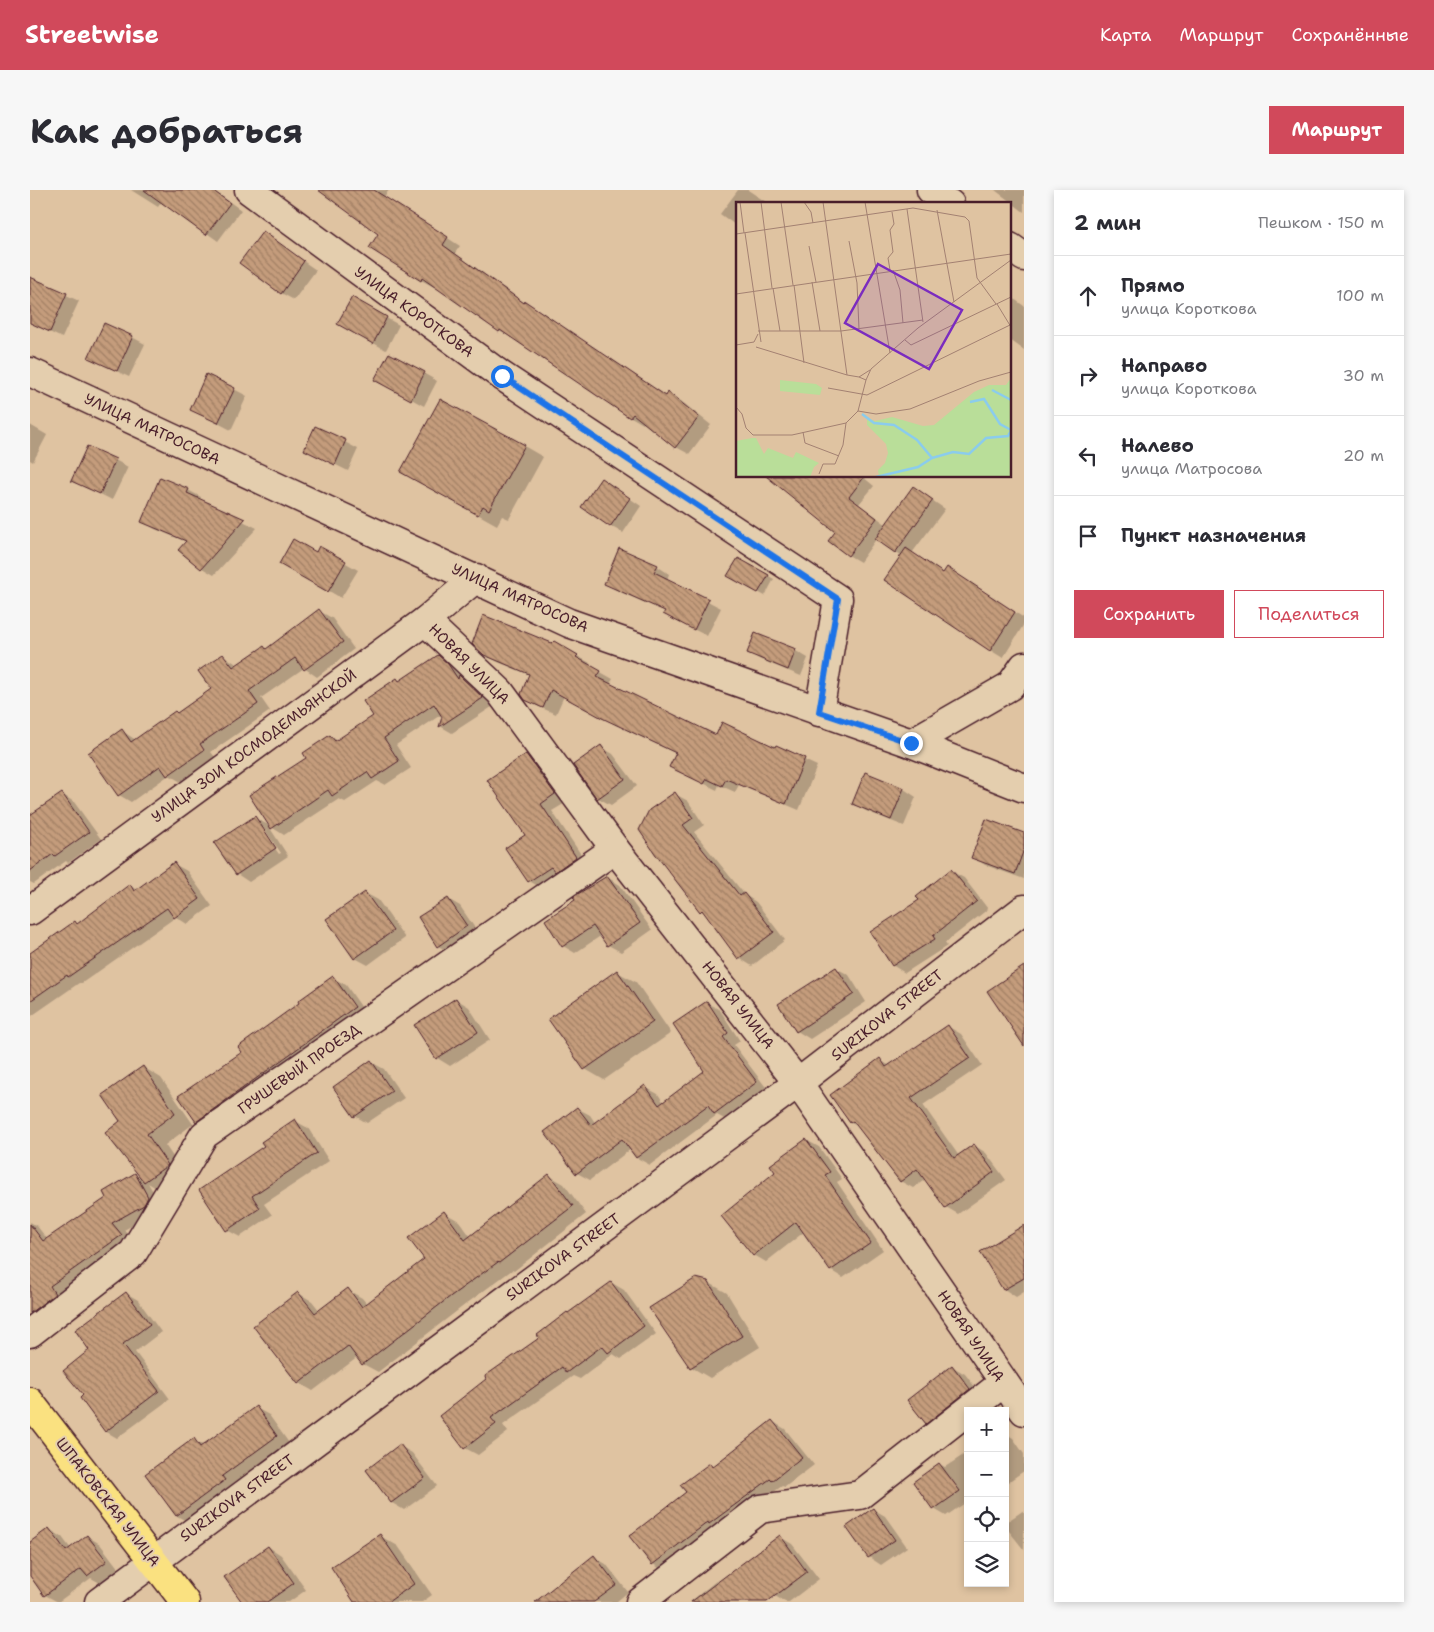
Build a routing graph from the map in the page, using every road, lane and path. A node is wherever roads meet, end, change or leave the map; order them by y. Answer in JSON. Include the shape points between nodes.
{"nodes":[{"id":1,"x":249,"y":190,"type":"edge"},
{"id":2,"x":931,"y":190,"type":"edge"},
{"id":3,"x":966,"y":190,"type":"edge"},
{"id":4,"x":947,"y":202,"type":"edge"},
{"id":5,"x":957,"y":202,"type":"edge"},
{"id":6,"x":1012,"y":248,"type":"edge"},
{"id":7,"x":1024,"y":257,"type":"edge"},
{"id":8,"x":30,"y":372,"type":"edge"},
{"id":9,"x":476,"y":578,"type":"junction"},
{"id":10,"x":425,"y":621,"type":"junction"},
{"id":11,"x":1024,"y":666,"type":"edge"},
{"id":12,"x":819,"y":712,"type":"junction"},
{"id":13,"x":911,"y":743,"type":"junction"},
{"id":14,"x":1024,"y":788,"type":"edge"},
{"id":15,"x":615,"y":850,"type":"junction"},
{"id":16,"x":1024,"y":909,"type":"edge"},
{"id":17,"x":30,"y":911,"type":"edge"},
{"id":18,"x":798,"y":1083,"type":"junction"},
{"id":19,"x":30,"y":1333,"type":"edge"},
{"id":20,"x":1003,"y":1383,"type":"junction"},
{"id":21,"x":30,"y":1402,"type":"edge"},
{"id":22,"x":1024,"y":1412,"type":"edge"},
{"id":23,"x":153,"y":1560,"type":"junction"},
{"id":24,"x":99,"y":1602,"type":"edge"},
{"id":25,"x":185,"y":1602,"type":"edge"},
{"id":26,"x":640,"y":1602,"type":"edge"}],
"edges":[{"from":1,"to":12,"type":"street","name":"УЛИЦА КОРОТКОВА","via":[[502,376],[838,599]]},
{"from":2,"to":4,"type":"street"},
{"from":3,"to":5,"type":"street"},
{"from":6,"to":7,"type":"street"},
{"from":8,"to":9,"type":"street","name":"УЛИЦА МАТРОСОВА"},
{"from":9,"to":10,"type":"street","name":"УЛИЦА ЗОИ КОСМОДЕМЬЯНСКОЙ"},
{"from":9,"to":12,"type":"street","name":"УЛИЦА МАТРОСОВА","via":[[569,623]]},
{"from":10,"to":15,"type":"street","name":"НОВАЯ УЛИЦА","via":[[500,692]]},
{"from":10,"to":17,"type":"street","name":"УЛИЦА ЗОИ КОСМОДЕМЬЯНСКОЙ"},
{"from":11,"to":13,"type":"street","via":[[1010,686]]},
{"from":12,"to":13,"type":"street","name":"УЛИЦА МАТРОСОВА"},
{"from":13,"to":14,"type":"street","name":"УЛИЦА МАТРОСОВА"},
{"from":15,"to":18,"type":"street","name":"НОВАЯ УЛИЦА"},
{"from":15,"to":19,"type":"street","name":"ГРУШЕВЫЙ ПРОЕЗД","via":[[204,1135],[133,1253]]},
{"from":16,"to":18,"type":"street","name":"SURIKOVA STREET"},
{"from":18,"to":20,"type":"street","name":"НОВАЯ УЛИЦА"},
{"from":18,"to":23,"type":"street","name":"SURIKOVA STREET"},
{"from":20,"to":22,"type":"street","name":"НОВАЯ УЛИЦА"},
{"from":20,"to":26,"type":"street","via":[[860,1494],[760,1510]]},
{"from":21,"to":23,"type":"main road","name":"ШПАКОВСКАЯ УЛИЦА"},
{"from":23,"to":24,"type":"street","name":"SURIKOVA STREET"},
{"from":23,"to":25,"type":"main road","name":"ШПАКОВСКАЯ УЛИЦА"}]}
